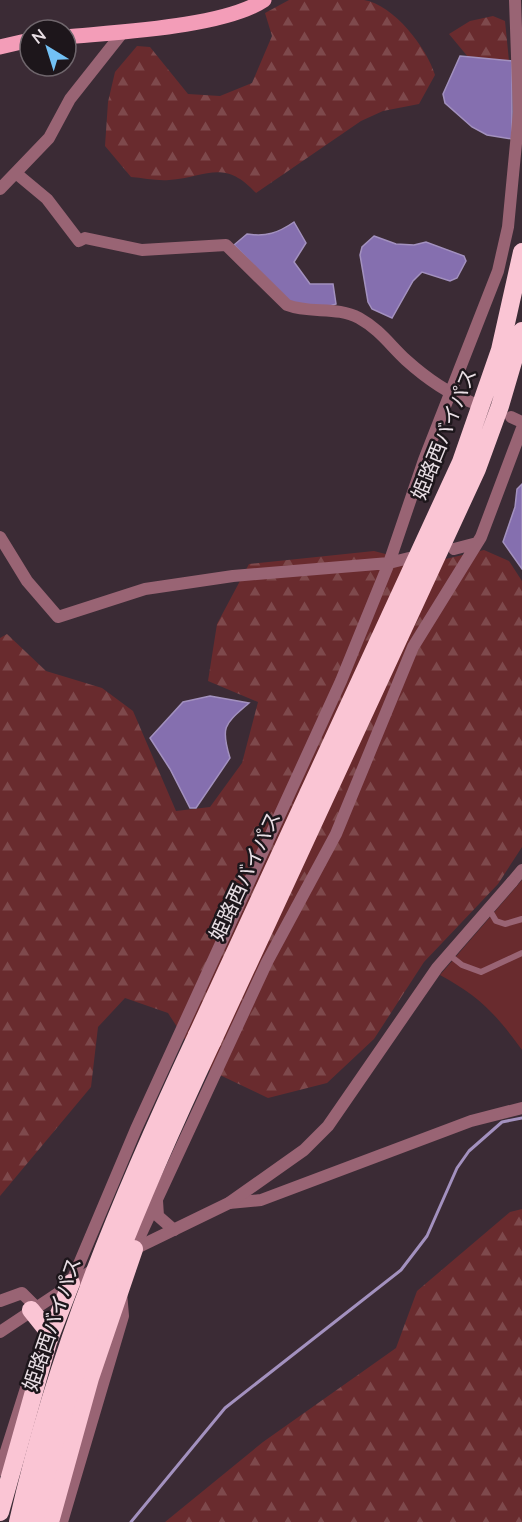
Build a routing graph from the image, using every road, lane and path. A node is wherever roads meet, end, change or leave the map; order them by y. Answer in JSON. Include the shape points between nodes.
{"nodes":[{"id":1,"x":264,"y":0,"type":"edge"},
{"id":2,"x":515,"y":0,"type":"edge"},
{"id":3,"x":123,"y":32,"type":"junction"},
{"id":4,"x":78,"y":36,"type":"edge"},
{"id":5,"x":18,"y":43,"type":"edge"},
{"id":6,"x":0,"y":47,"type":"edge"},
{"id":7,"x":17,"y":174,"type":"junction"},
{"id":8,"x":0,"y":189,"type":"edge"},
{"id":9,"x":522,"y":252,"type":"edge"},
{"id":10,"x":522,"y":331,"type":"edge"},
{"id":11,"x":449,"y":394,"type":"junction"},
{"id":12,"x":471,"y":402,"type":"dead end"},
{"id":13,"x":522,"y":428,"type":"edge"},
{"id":14,"x":0,"y":537,"type":"edge"},
{"id":15,"x":477,"y":543,"type":"junction"},
{"id":16,"x":454,"y":549,"type":"dead end"},
{"id":17,"x":409,"y":558,"type":"dead end"},
{"id":18,"x":388,"y":563,"type":"junction"},
{"id":19,"x":522,"y":870,"type":"edge"},
{"id":20,"x":489,"y":909,"type":"junction"},
{"id":21,"x":522,"y":919,"type":"edge"},
{"id":22,"x":522,"y":953,"type":"edge"},
{"id":23,"x":447,"y":954,"type":"junction"},
{"id":24,"x":204,"y":1038,"type":"junction"},
{"id":25,"x":522,"y":1108,"type":"edge"},
{"id":26,"x":157,"y":1200,"type":"junction"},
{"id":27,"x":229,"y":1203,"type":"junction"},
{"id":28,"x":174,"y":1230,"type":"junction"},
{"id":29,"x":90,"y":1238,"type":"junction"},
{"id":30,"x":135,"y":1249,"type":"junction"},
{"id":31,"x":110,"y":1260,"type":"junction"},
{"id":32,"x":93,"y":1270,"type":"junction"},
{"id":33,"x":71,"y":1283,"type":"junction"},
{"id":34,"x":118,"y":1297,"type":"junction"},
{"id":35,"x":0,"y":1301,"type":"edge"},
{"id":36,"x":33,"y":1308,"type":"junction"},
{"id":37,"x":0,"y":1332,"type":"edge"},
{"id":38,"x":48,"y":1342,"type":"junction"},
{"id":39,"x":0,"y":1470,"type":"edge"},
{"id":40,"x":0,"y":1512,"type":"edge"},
{"id":41,"x":18,"y":1522,"type":"edge"},
{"id":42,"x":34,"y":1522,"type":"edge"},
{"id":43,"x":50,"y":1522,"type":"edge"},
{"id":44,"x":62,"y":1522,"type":"edge"}],
"edges":[{"from":1,"to":3,"type":"main road","via":[[226,16]]},
{"from":2,"to":11,"type":"street","via":[[519,112],[508,227],[498,271]]},
{"from":3,"to":4,"type":"main road"},
{"from":3,"to":7,"type":"street","via":[[70,99],[49,138]]},
{"from":5,"to":6,"type":"main road"},
{"from":7,"to":8,"type":"street"},
{"from":7,"to":11,"type":"street","via":[[47,199],[79,241],[85,238],[142,249],[226,245],[287,305],[356,316],[378,329],[406,360]]},
{"from":9,"to":24,"type":"highway","name":"姫路西バイパス","via":[[500,350],[461,462]]},
{"from":10,"to":24,"type":"highway","name":"姫路西バイパス","via":[[477,469]]},
{"from":11,"to":12,"type":"street"},
{"from":11,"to":18,"type":"street"},
{"from":13,"to":15,"type":"street"},
{"from":14,"to":18,"type":"street","via":[[27,582],[58,617],[145,589],[233,576]]},
{"from":15,"to":16,"type":"street"},
{"from":15,"to":26,"type":"street","via":[[413,647],[336,834],[267,962]]},
{"from":17,"to":18,"type":"street"},
{"from":18,"to":29,"type":"street","via":[[341,681],[248,878]]},
{"from":19,"to":20,"type":"street"},
{"from":20,"to":21,"type":"lane","via":[[496,921],[505,924]]},
{"from":20,"to":23,"type":"street"},
{"from":22,"to":23,"type":"lane","via":[[481,972]]},
{"from":23,"to":27,"type":"street","via":[[328,1126],[304,1150]]},
{"from":24,"to":41,"type":"highway","name":"姫路西バイパス","bridge":true,"via":[[120,1202],[91,1276],[44,1419]]},
{"from":24,"to":42,"type":"highway","name":"姫路西バイパス","bridge":true,"via":[[106,1283],[60,1424]]},
{"from":25,"to":27,"type":"street","via":[[471,1120],[261,1200]]},
{"from":26,"to":28,"type":"street","via":[[158,1216]]},
{"from":26,"to":30,"type":"street"},
{"from":27,"to":28,"type":"street"},
{"from":28,"to":30,"type":"street"},
{"from":29,"to":31,"type":"street"},
{"from":29,"to":33,"type":"street"},
{"from":30,"to":31,"type":"street"},
{"from":30,"to":34,"type":"highway"},
{"from":31,"to":32,"type":"street"},
{"from":32,"to":33,"type":"street"},
{"from":32,"to":34,"type":"street","via":[[115,1281]]},
{"from":33,"to":36,"type":"street"},
{"from":33,"to":38,"type":"highway"},
{"from":34,"to":43,"type":"highway","via":[[87,1389]]},
{"from":34,"to":44,"type":"street","via":[[124,1300],[123,1316]]},
{"from":35,"to":36,"type":"street","via":[[22,1293]]},
{"from":36,"to":37,"type":"street"},
{"from":36,"to":38,"type":"highway","via":[[47,1330]]},
{"from":38,"to":39,"type":"street","via":[[38,1349]]},
{"from":38,"to":40,"type":"highway"}]}
